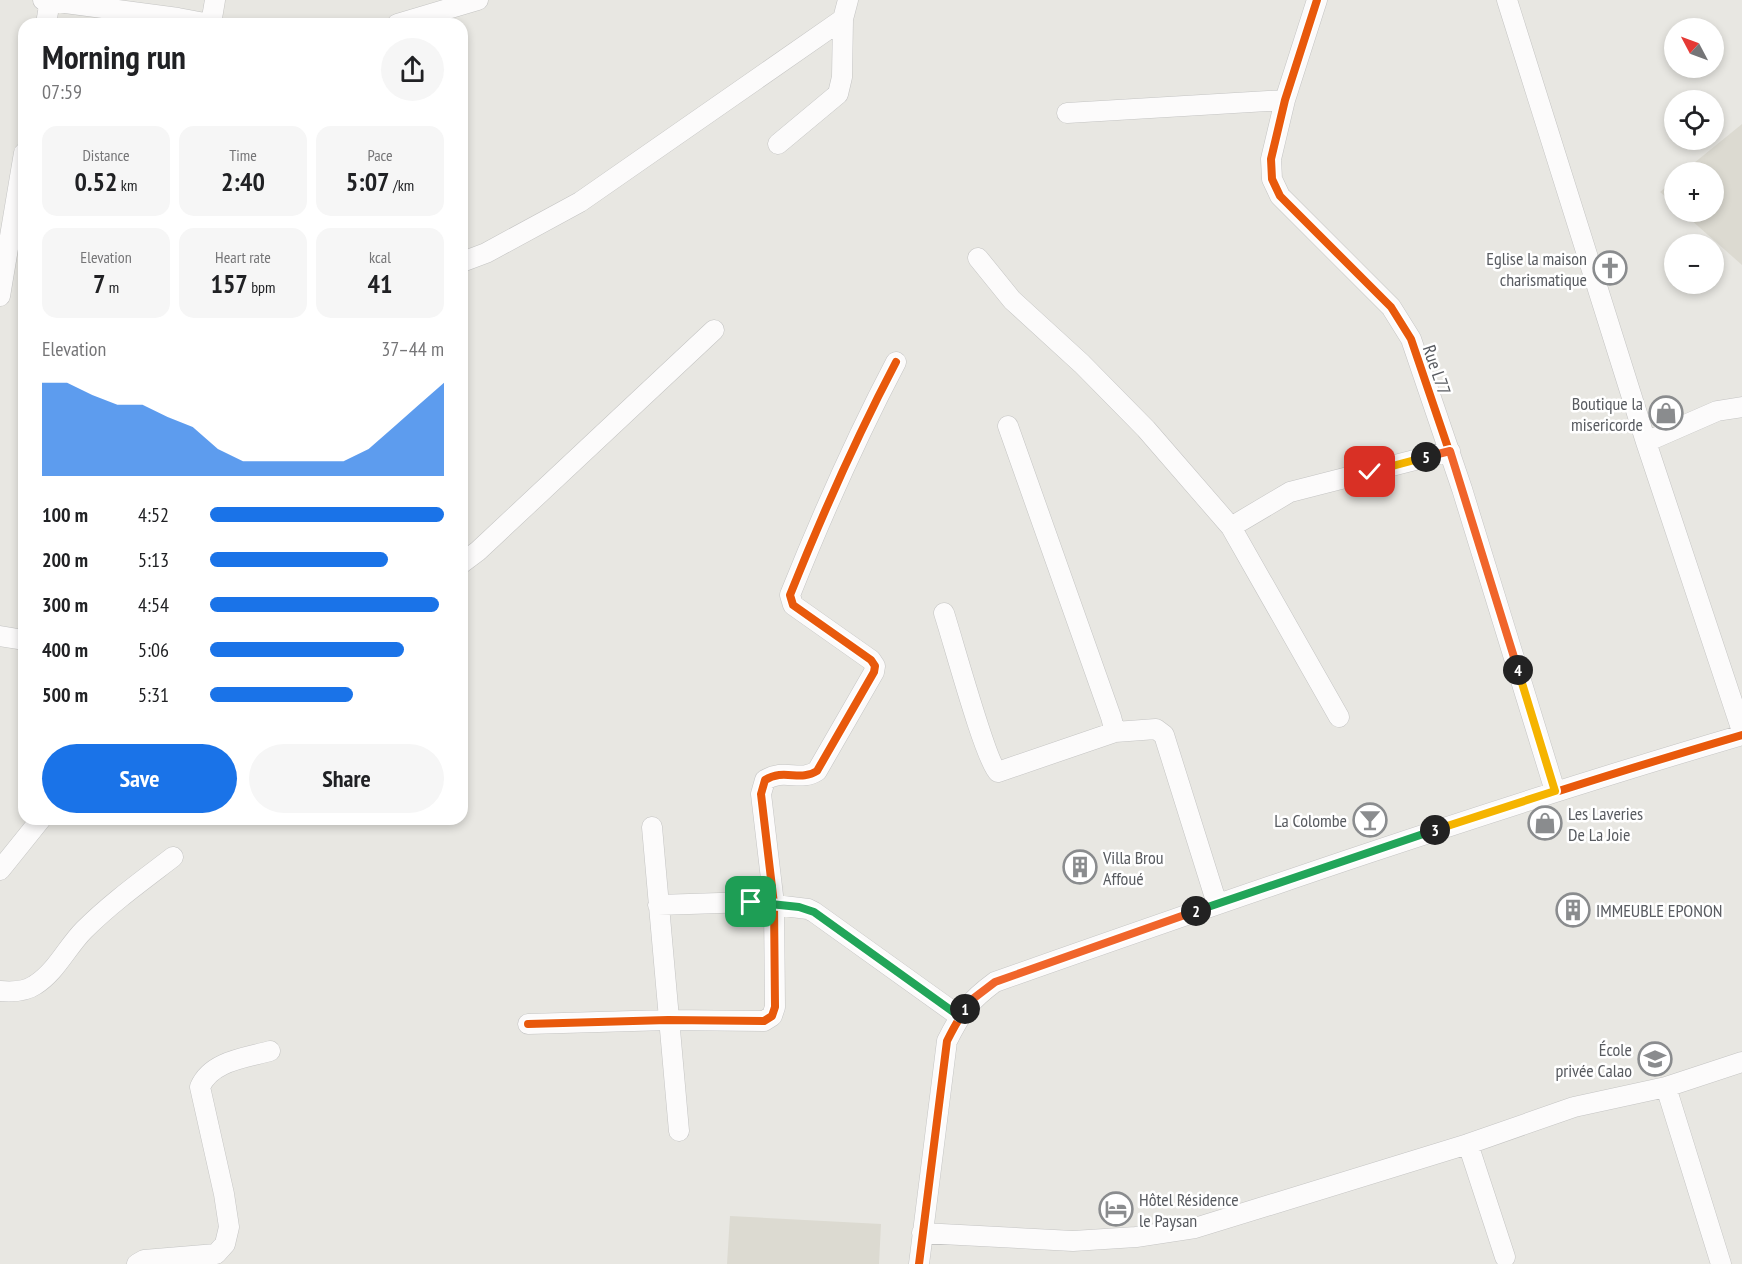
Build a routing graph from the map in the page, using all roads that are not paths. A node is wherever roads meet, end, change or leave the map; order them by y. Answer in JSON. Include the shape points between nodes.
{"nodes":[{"id":1,"x":47,"y":0,"type":"edge"},
{"id":2,"x":215,"y":0,"type":"edge"},
{"id":3,"x":478,"y":0,"type":"edge"},
{"id":4,"x":1317,"y":0,"type":"edge"},
{"id":5,"x":1507,"y":0,"type":"edge"},
{"id":6,"x":845,"y":10,"type":"edge"},
{"id":7,"x":46,"y":18,"type":"edge"},
{"id":8,"x":178,"y":18,"type":"edge"},
{"id":9,"x":212,"y":18,"type":"edge"},
{"id":10,"x":417,"y":18,"type":"edge"},
{"id":11,"x":1286,"y":100,"type":"junction"},
{"id":12,"x":1067,"y":113,"type":"dead end"},
{"id":13,"x":778,"y":144,"type":"dead end"},
{"id":14,"x":18,"y":189,"type":"edge"},
{"id":15,"x":978,"y":258,"type":"dead end"},
{"id":16,"x":468,"y":260,"type":"edge"},
{"id":17,"x":0,"y":296,"type":"edge"},
{"id":18,"x":714,"y":330,"type":"dead end"},
{"id":19,"x":896,"y":362,"type":"dead end"},
{"id":20,"x":1742,"y":407,"type":"edge"},
{"id":21,"x":1008,"y":426,"type":"dead end"},
{"id":22,"x":1646,"y":442,"type":"junction"},
{"id":23,"x":1450,"y":451,"type":"junction"},
{"id":24,"x":1231,"y":527,"type":"junction"},
{"id":25,"x":468,"y":558,"type":"edge"},
{"id":26,"x":944,"y":613,"type":"dead end"},
{"id":27,"x":0,"y":636,"type":"edge"},
{"id":28,"x":18,"y":639,"type":"edge"},
{"id":29,"x":1339,"y":717,"type":"dead end"},
{"id":30,"x":1115,"y":732,"type":"junction"},
{"id":31,"x":1742,"y":733,"type":"edge"},
{"id":32,"x":1555,"y":791,"type":"junction"},
{"id":33,"x":36,"y":825,"type":"edge"},
{"id":34,"x":652,"y":827,"type":"dead end"},
{"id":35,"x":173,"y":856,"type":"dead end"},
{"id":36,"x":0,"y":870,"type":"edge"},
{"id":37,"x":774,"y":904,"type":"junction"},
{"id":38,"x":1217,"y":904,"type":"junction"},
{"id":39,"x":658,"y":905,"type":"junction"},
{"id":40,"x":0,"y":991,"type":"edge"},
{"id":41,"x":959,"y":1016,"type":"junction"},
{"id":42,"x":668,"y":1020,"type":"junction"},
{"id":43,"x":528,"y":1024,"type":"dead end"},
{"id":44,"x":270,"y":1052,"type":"dead end"},
{"id":45,"x":1742,"y":1062,"type":"edge"},
{"id":46,"x":1666,"y":1087,"type":"junction"},
{"id":47,"x":679,"y":1131,"type":"dead end"},
{"id":48,"x":1468,"y":1143,"type":"junction"},
{"id":49,"x":922,"y":1233,"type":"junction"},
{"id":50,"x":1505,"y":1257,"type":"dead end"},
{"id":51,"x":137,"y":1264,"type":"edge"},
{"id":52,"x":919,"y":1264,"type":"edge"},
{"id":53,"x":1721,"y":1264,"type":"edge"}],
"edges":[{"from":1,"to":7,"type":"street"},
{"from":1,"to":8,"type":"street"},
{"from":2,"to":9,"type":"street"},
{"from":3,"to":10,"type":"street"},
{"from":4,"to":11,"type":"street","name":"Rue L77"},
{"from":5,"to":22,"type":"street"},
{"from":6,"to":13,"type":"street","via":[[838,94]]},
{"from":6,"to":16,"type":"street","via":[[580,202]]},
{"from":11,"to":12,"type":"street"},
{"from":11,"to":23,"type":"street","name":"Rue L77","via":[[1271,159],[1276,188],[1402,323]]},
{"from":14,"to":17,"type":"street"},
{"from":15,"to":24,"type":"street","via":[[1012,300],[1146,429]]},
{"from":18,"to":25,"type":"street"},
{"from":19,"to":37,"type":"street","via":[[861,429],[790,595],[793,605],[871,660],[874,672],[817,771],[811,775],[775,774],[765,780],[761,794]]},
{"from":20,"to":22,"type":"street","via":[[1717,411]]},
{"from":21,"to":30,"type":"street"},
{"from":22,"to":31,"type":"street"},
{"from":23,"to":24,"type":"street","via":[[1290,492]]},
{"from":23,"to":32,"type":"street","name":"Rue L77"},
{"from":24,"to":29,"type":"street"},
{"from":26,"to":30,"type":"street","via":[[993,768],[998,772]]},
{"from":27,"to":28,"type":"street"},
{"from":30,"to":38,"type":"street","via":[[1156,729],[1164,735]]},
{"from":31,"to":32,"type":"street"},
{"from":32,"to":38,"type":"street"},
{"from":33,"to":36,"type":"street"},
{"from":34,"to":39,"type":"street"},
{"from":35,"to":40,"type":"street","via":[[83,931],[35,986],[17,992]]},
{"from":37,"to":39,"type":"street"},
{"from":37,"to":41,"type":"street","via":[[814,912]]},
{"from":37,"to":42,"type":"street","via":[[772,1016],[764,1021]]},
{"from":38,"to":41,"type":"street","via":[[995,982]]},
{"from":39,"to":42,"type":"street"},
{"from":41,"to":49,"type":"street","via":[[947,1041]]},
{"from":42,"to":43,"type":"street"},
{"from":42,"to":47,"type":"street"},
{"from":44,"to":51,"type":"street","via":[[227,1062],[204,1078],[200,1087],[224,1194],[229,1227],[225,1244],[216,1254],[144,1260]]},
{"from":45,"to":46,"type":"street"},
{"from":46,"to":48,"type":"street","via":[[1574,1107]]},
{"from":46,"to":53,"type":"street"},
{"from":48,"to":49,"type":"street","via":[[1195,1228],[1073,1241]]},
{"from":48,"to":50,"type":"street"},
{"from":49,"to":52,"type":"street"}]}
